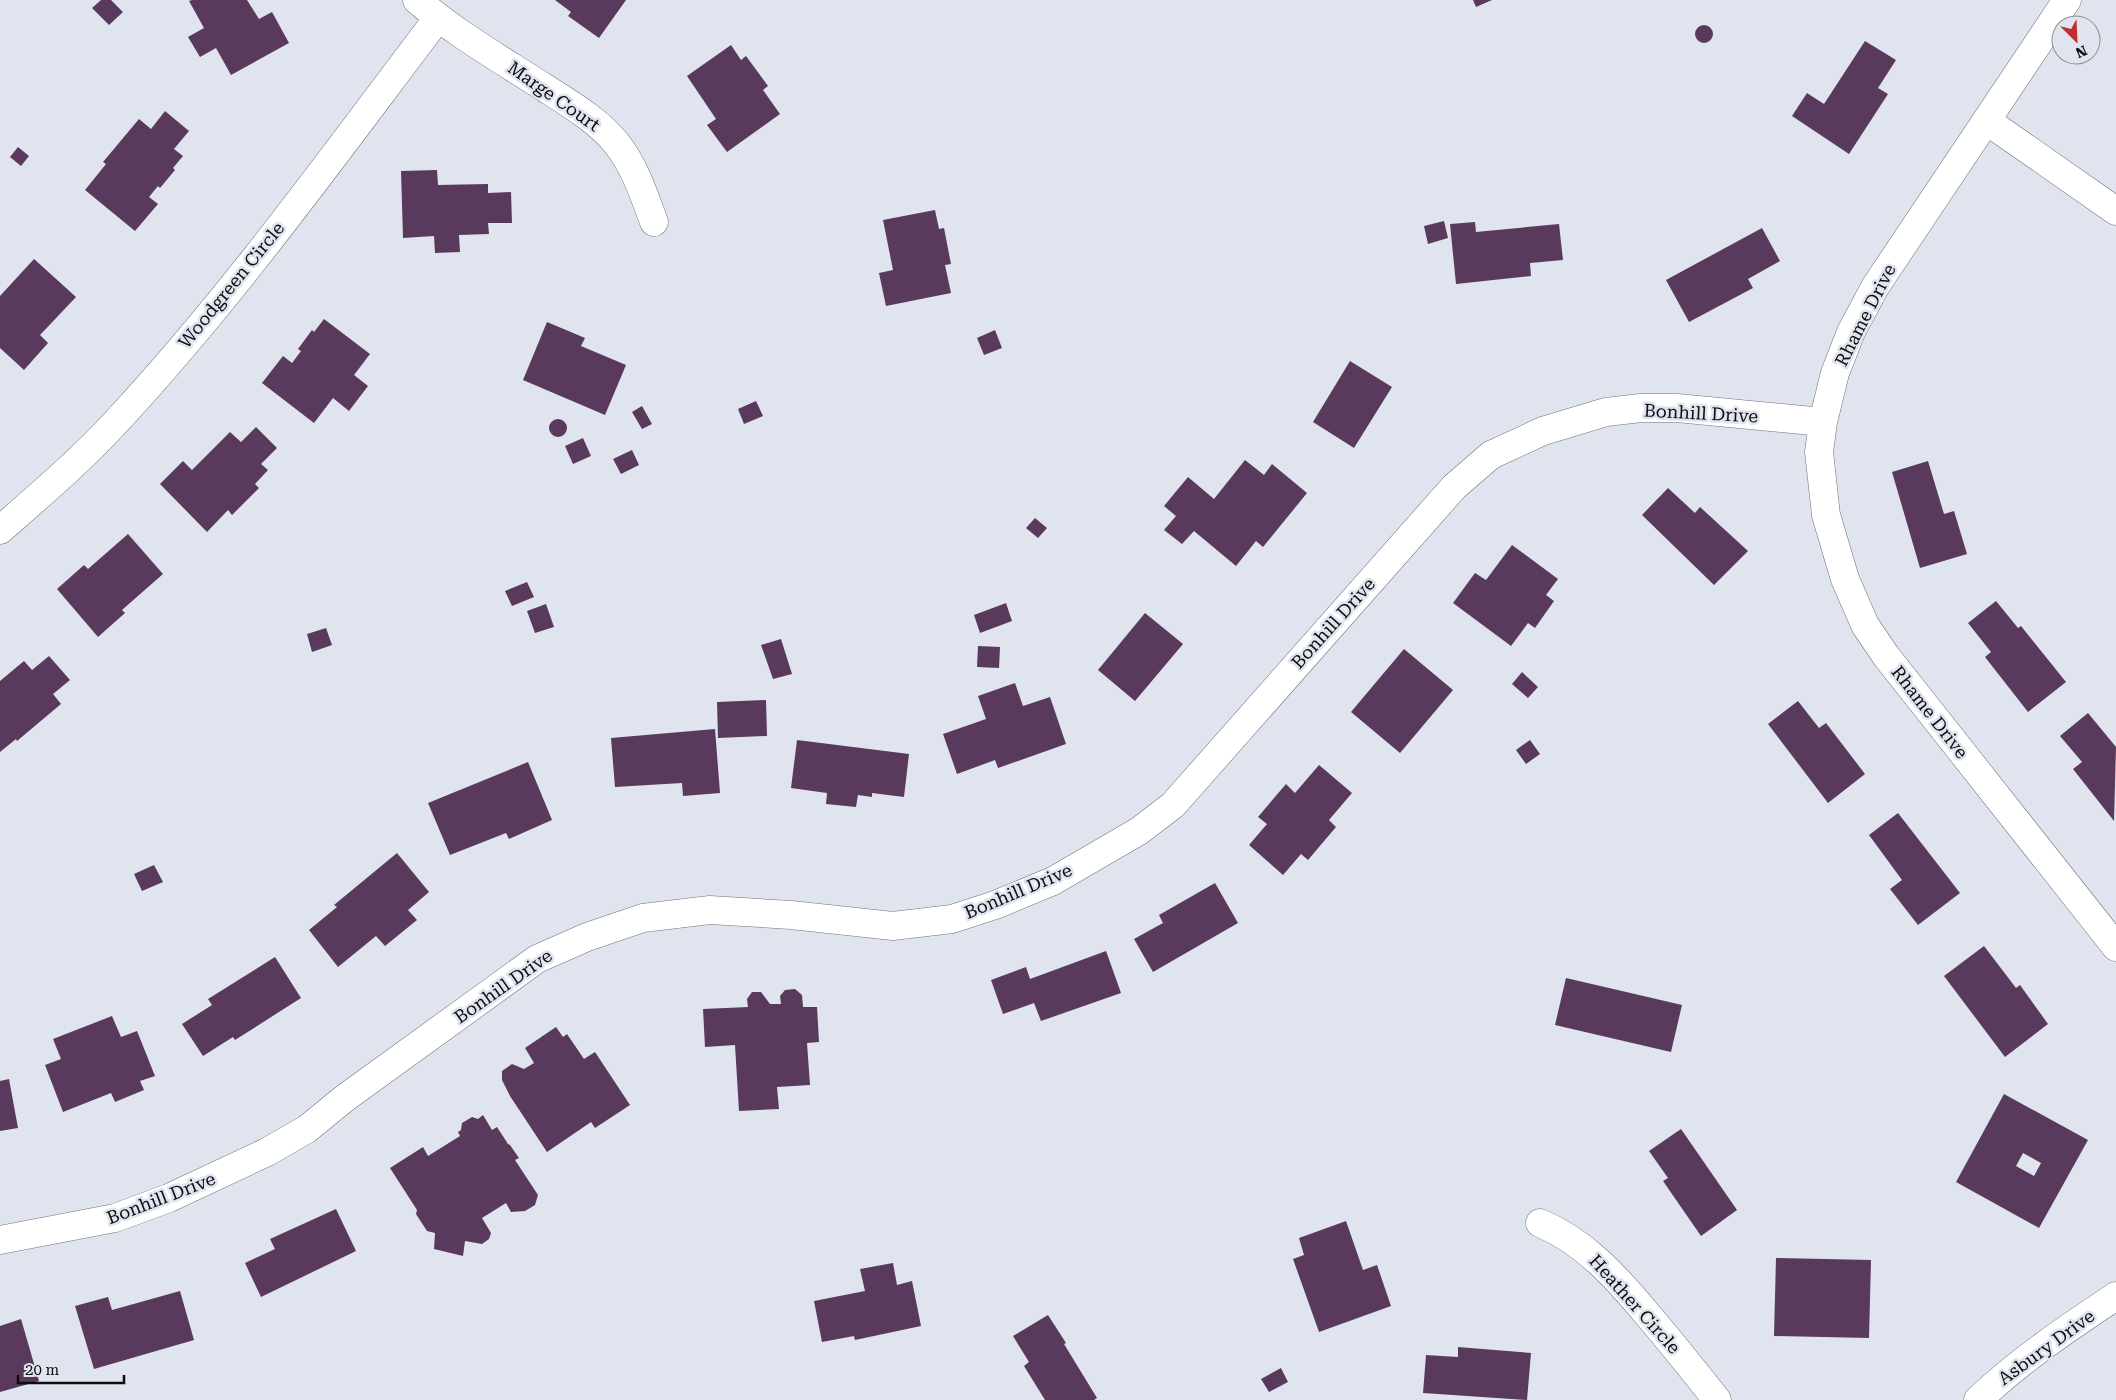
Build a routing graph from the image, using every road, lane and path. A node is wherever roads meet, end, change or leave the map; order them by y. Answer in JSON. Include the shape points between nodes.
{"nodes":[{"id":1,"x":417,"y":0,"type":"edge"},
{"id":2,"x":2067,"y":0,"type":"edge"},
{"id":3,"x":438,"y":18,"type":"junction"},
{"id":4,"x":1986,"y":121,"type":"junction"},
{"id":5,"x":2116,"y":211,"type":"edge"},
{"id":6,"x":654,"y":222,"type":"dead end"},
{"id":7,"x":1823,"y":422,"type":"junction"},
{"id":8,"x":0,"y":530,"type":"edge"},
{"id":9,"x":2116,"y":947,"type":"edge"},
{"id":10,"x":1540,"y":1222,"type":"dead end"},
{"id":11,"x":0,"y":1240,"type":"edge"},
{"id":12,"x":2116,"y":1296,"type":"edge"},
{"id":13,"x":1717,"y":1400,"type":"edge"},
{"id":14,"x":1978,"y":1400,"type":"edge"}],
"edges":[{"from":1,"to":3,"type":"street","name":"Marge Court"},
{"from":2,"to":4,"type":"street","name":"Rhame Drive"},
{"from":3,"to":6,"type":"street","name":"Marge Court","via":[[566,101],[603,129],[636,173]]},
{"from":3,"to":8,"type":"street","name":"Woodgreen Circle","via":[[267,242],[167,365],[62,476]]},
{"from":4,"to":5,"type":"street"},
{"from":4,"to":7,"type":"street","name":"Rhame Drive","via":[[1875,287],[1834,373]]},
{"from":7,"to":9,"type":"street","name":"Rhame Drive","via":[[1818,452],[1826,515],[1845,579],[1865,625]]},
{"from":7,"to":11,"type":"street","name":"Bonhill Drive","via":[[1696,409],[1641,408],[1585,418],[1543,431],[1491,454],[1454,487],[1173,805],[1139,831],[1053,881],[952,919],[892,926],[710,910],[643,918],[586,937],[537,959],[307,1129],[267,1152],[168,1198],[115,1218]]},
{"from":10,"to":13,"type":"street","name":"Heather Circle","via":[[1571,1239],[1612,1273]]},
{"from":12,"to":14,"type":"street","name":"Asbury Drive","via":[[2058,1334]]}]}
